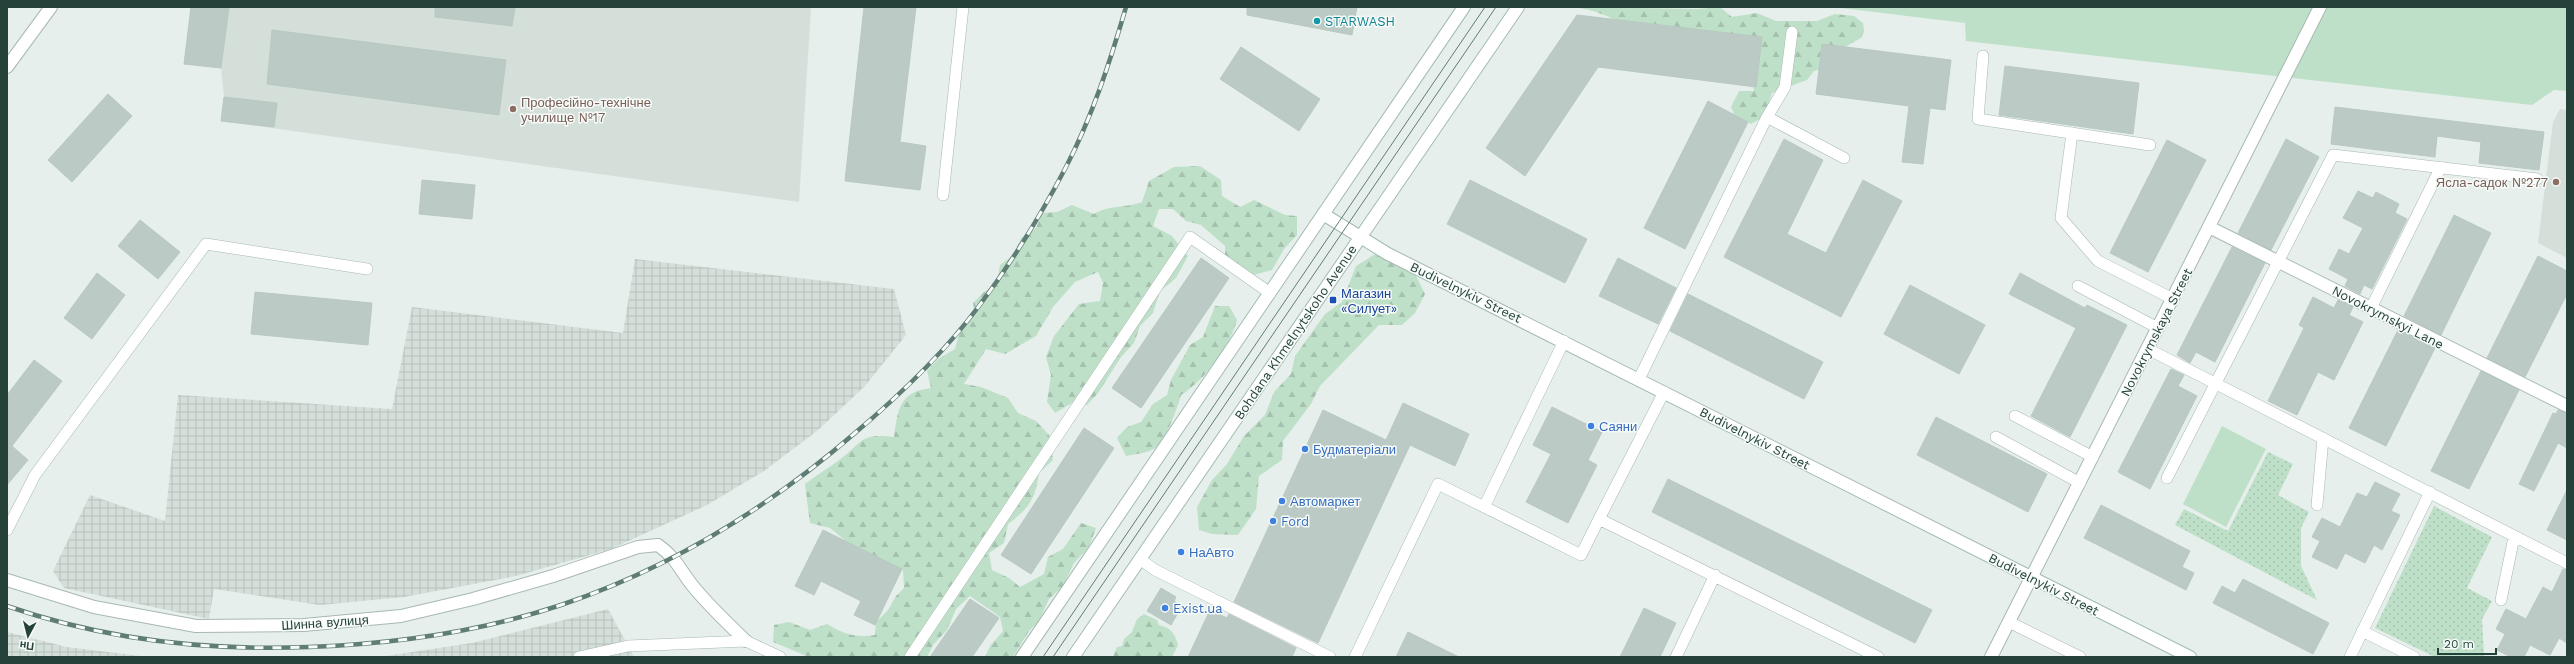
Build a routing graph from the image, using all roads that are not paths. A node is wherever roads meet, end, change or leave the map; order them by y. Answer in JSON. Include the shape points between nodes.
{"nodes":[{"id":1,"x":51,"y":7,"type":"edge"},
{"id":2,"x":963,"y":7,"type":"edge"},
{"id":3,"x":1464,"y":7,"type":"edge"},
{"id":4,"x":1518,"y":7,"type":"edge"},
{"id":5,"x":2320,"y":7,"type":"edge"},
{"id":6,"x":1792,"y":32,"type":"dead end"},
{"id":7,"x":1983,"y":56,"type":"dead end"},
{"id":8,"x":7,"y":67,"type":"edge"},
{"id":9,"x":1767,"y":117,"type":"junction"},
{"id":10,"x":2072,"y":133,"type":"junction"},
{"id":11,"x":2150,"y":145,"type":"dead end"},
{"id":12,"x":1844,"y":158,"type":"dead end"},
{"id":13,"x":2441,"y":166,"type":"junction"},
{"id":14,"x":2538,"y":179,"type":"dead end"},
{"id":15,"x":943,"y":196,"type":"dead end"},
{"id":16,"x":1323,"y":214,"type":"junction"},
{"id":17,"x":2209,"y":228,"type":"junction"},
{"id":18,"x":1359,"y":237,"type":"junction"},
{"id":19,"x":2278,"y":262,"type":"junction"},
{"id":20,"x":367,"y":269,"type":"dead end"},
{"id":21,"x":2078,"y":286,"type":"dead end"},
{"id":22,"x":1270,"y":293,"type":"junction"},
{"id":23,"x":2173,"y":299,"type":"junction"},
{"id":24,"x":2370,"y":308,"type":"junction"},
{"id":25,"x":2158,"y":328,"type":"junction"},
{"id":26,"x":1564,"y":342,"type":"junction"},
{"id":27,"x":2148,"y":349,"type":"junction"},
{"id":28,"x":1639,"y":380,"type":"junction"},
{"id":29,"x":2216,"y":384,"type":"junction"},
{"id":30,"x":1664,"y":392,"type":"junction"},
{"id":31,"x":2567,"y":406,"type":"edge"},
{"id":32,"x":2016,"y":416,"type":"dead end"},
{"id":33,"x":1996,"y":437,"type":"dead end"},
{"id":34,"x":2322,"y":438,"type":"junction"},
{"id":35,"x":2093,"y":457,"type":"junction"},
{"id":36,"x":2167,"y":478,"type":"dead end"},
{"id":37,"x":2080,"y":483,"type":"junction"},
{"id":38,"x":2430,"y":492,"type":"junction"},
{"id":39,"x":2317,"y":505,"type":"dead end"},
{"id":40,"x":1484,"y":506,"type":"junction"},
{"id":41,"x":1599,"y":519,"type":"junction"},
{"id":42,"x":7,"y":530,"type":"edge"},
{"id":43,"x":2514,"y":537,"type":"junction"},
{"id":44,"x":1140,"y":559,"type":"junction"},
{"id":45,"x":2567,"y":563,"type":"edge"},
{"id":46,"x":1715,"y":575,"type":"junction"},
{"id":47,"x":2032,"y":578,"type":"junction"},
{"id":48,"x":7,"y":580,"type":"edge"},
{"id":49,"x":2501,"y":600,"type":"dead end"},
{"id":50,"x":2009,"y":622,"type":"junction"},
{"id":51,"x":2362,"y":631,"type":"junction"},
{"id":52,"x":746,"y":641,"type":"junction"},
{"id":53,"x":578,"y":657,"type":"edge"},
{"id":54,"x":780,"y":657,"type":"edge"},
{"id":55,"x":910,"y":657,"type":"edge"},
{"id":56,"x":1022,"y":657,"type":"edge"},
{"id":57,"x":1073,"y":657,"type":"edge"},
{"id":58,"x":1330,"y":657,"type":"edge"},
{"id":59,"x":1355,"y":657,"type":"edge"},
{"id":60,"x":1676,"y":657,"type":"edge"},
{"id":61,"x":1878,"y":657,"type":"edge"},
{"id":62,"x":1991,"y":657,"type":"edge"},
{"id":63,"x":2080,"y":657,"type":"edge"},
{"id":64,"x":2190,"y":657,"type":"edge"},
{"id":65,"x":2350,"y":657,"type":"edge"},
{"id":66,"x":2414,"y":657,"type":"edge"}],
"edges":[{"from":1,"to":8,"type":"street"},
{"from":2,"to":15,"type":"lane"},
{"from":3,"to":16,"type":"street"},
{"from":4,"to":18,"type":"street","name":"Bohdana Khmelnytskoho Avenue"},
{"from":5,"to":17,"type":"street","name":"Novokrymskaya Street"},
{"from":6,"to":9,"type":"lane","via":[[1785,87]]},
{"from":7,"to":10,"type":"lane","via":[[1978,119]]},
{"from":9,"to":12,"type":"lane"},
{"from":9,"to":28,"type":"lane"},
{"from":10,"to":11,"type":"lane"},
{"from":10,"to":23,"type":"lane","via":[[2061,218],[2098,261]]},
{"from":13,"to":14,"type":"lane"},
{"from":13,"to":19,"type":"lane","via":[[2333,155]]},
{"from":13,"to":24,"type":"lane"},
{"from":16,"to":18,"type":"street","name":"Budivelnykiv Street"},
{"from":16,"to":22,"type":"street"},
{"from":17,"to":19,"type":"street","name":"Novokrymskyi Lane"},
{"from":17,"to":23,"type":"street","name":"Novokrymskaya Street"},
{"from":18,"to":26,"type":"street","name":"Budivelnykiv Street"},
{"from":18,"to":44,"type":"street","name":"Bohdana Khmelnytskoho Avenue"},
{"from":19,"to":24,"type":"street","name":"Novokrymskyi Lane"},
{"from":19,"to":29,"type":"lane"},
{"from":20,"to":42,"type":"lane","via":[[206,244],[35,475]]},
{"from":21,"to":25,"type":"lane"},
{"from":22,"to":55,"type":"lane","via":[[1190,237]]},
{"from":22,"to":56,"type":"street"},
{"from":23,"to":25,"type":"street","name":"Novokrymskaya Street"},
{"from":24,"to":31,"type":"street","name":"Novokrymskyi Lane"},
{"from":25,"to":27,"type":"street","name":"Novokrymskaya Street"},
{"from":26,"to":28,"type":"street","name":"Budivelnykiv Street"},
{"from":26,"to":40,"type":"lane"},
{"from":27,"to":29,"type":"lane"},
{"from":27,"to":35,"type":"street","name":"Novokrymskaya Street"},
{"from":28,"to":30,"type":"street","name":"Budivelnykiv Street"},
{"from":29,"to":34,"type":"lane"},
{"from":29,"to":36,"type":"lane"},
{"from":30,"to":41,"type":"lane"},
{"from":30,"to":47,"type":"street","name":"Budivelnykiv Street"},
{"from":32,"to":35,"type":"lane"},
{"from":33,"to":37,"type":"lane"},
{"from":34,"to":38,"type":"lane"},
{"from":34,"to":39,"type":"lane"},
{"from":35,"to":37,"type":"street","name":"Novokrymskaya Street"},
{"from":37,"to":47,"type":"street","name":"Novokrymskaya Street"},
{"from":38,"to":43,"type":"lane"},
{"from":38,"to":51,"type":"lane"},
{"from":40,"to":41,"type":"lane","via":[[1581,555]]},
{"from":40,"to":59,"type":"lane","via":[[1438,484]]},
{"from":41,"to":46,"type":"lane"},
{"from":43,"to":45,"type":"lane"},
{"from":43,"to":49,"type":"lane"},
{"from":44,"to":57,"type":"street","name":"Bohdana Khmelnytskoho Avenue"},
{"from":44,"to":58,"type":"lane","via":[[1155,570]]},
{"from":46,"to":60,"type":"lane"},
{"from":46,"to":61,"type":"lane"},
{"from":47,"to":50,"type":"street","name":"Novokrymskaya Street"},
{"from":47,"to":64,"type":"street","name":"Budivelnykiv Street"},
{"from":48,"to":52,"type":"street","name":"Шинна вулиця","via":[[94,607],[196,626],[304,625],[401,616],[546,578],[638,547],[658,545],[674,557],[691,584]]},
{"from":50,"to":62,"type":"street","name":"Novokrymskaya Street"},
{"from":50,"to":63,"type":"lane"},
{"from":51,"to":65,"type":"lane"},
{"from":51,"to":66,"type":"lane"},
{"from":52,"to":53,"type":"lane","via":[[628,646]]},
{"from":52,"to":54,"type":"lane"}]}
